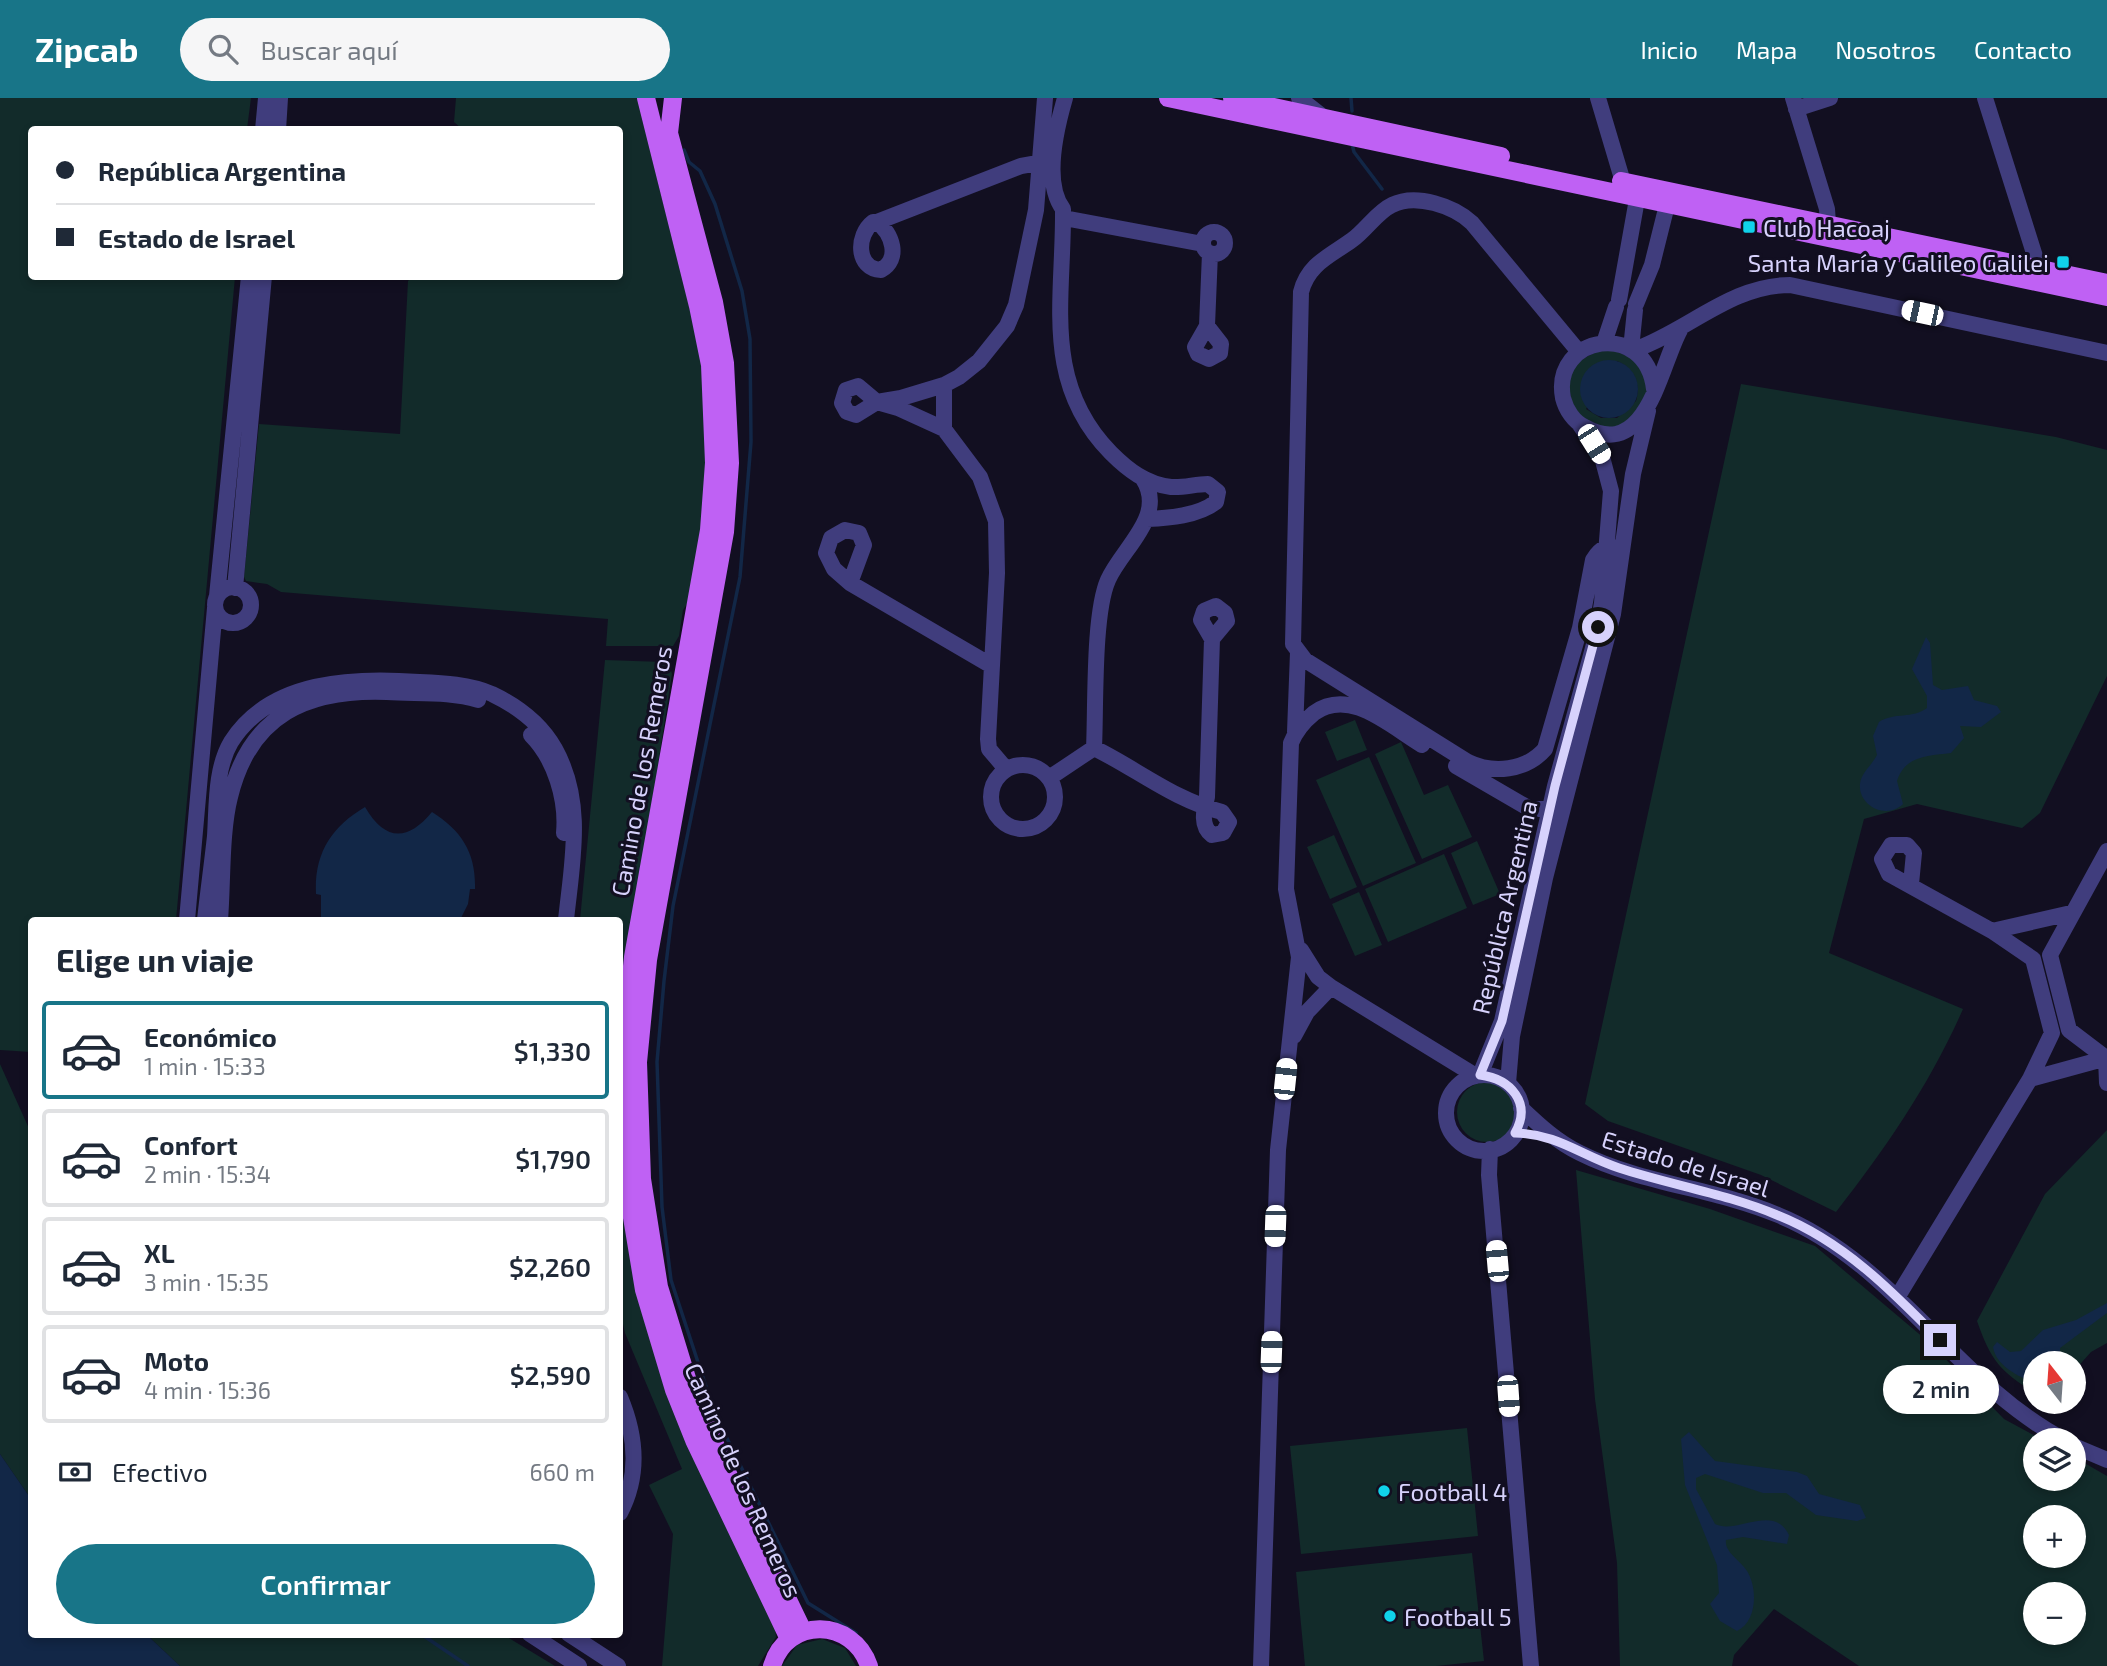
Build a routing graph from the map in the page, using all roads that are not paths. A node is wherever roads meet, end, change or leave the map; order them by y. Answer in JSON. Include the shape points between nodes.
{"nodes":[{"id":1,"x":266,"y":98,"type":"edge"},
{"id":2,"x":281,"y":98,"type":"edge"},
{"id":3,"x":646,"y":98,"type":"edge"},
{"id":4,"x":673,"y":98,"type":"edge"},
{"id":5,"x":1045,"y":98,"type":"edge"},
{"id":6,"x":1065,"y":98,"type":"edge"},
{"id":7,"x":1168,"y":98,"type":"edge"},
{"id":8,"x":1232,"y":98,"type":"edge"},
{"id":9,"x":1299,"y":98,"type":"edge"},
{"id":10,"x":1598,"y":98,"type":"edge"},
{"id":11,"x":1830,"y":98,"type":"edge"},
{"id":12,"x":1984,"y":98,"type":"edge"},
{"id":13,"x":1265,"y":101,"type":"edge"},
{"id":14,"x":1794,"y":104,"type":"edge"},
{"id":15,"x":1324,"y":117,"type":"junction"},
{"id":16,"x":263,"y":126,"type":"edge"},
{"id":17,"x":278,"y":126,"type":"edge"},
{"id":18,"x":1048,"y":161,"type":"junction"},
{"id":19,"x":1631,"y":189,"type":"junction"},
{"id":20,"x":1046,"y":193,"type":"junction"},
{"id":21,"x":1669,"y":198,"type":"junction"},
{"id":22,"x":877,"y":222,"type":"dead end"},
{"id":23,"x":1828,"y":223,"type":"junction"},
{"id":24,"x":1064,"y":225,"type":"junction"},
{"id":25,"x":1033,"y":228,"type":"junction"},
{"id":26,"x":1626,"y":261,"type":"junction"},
{"id":27,"x":1652,"y":265,"type":"junction"},
{"id":28,"x":2039,"y":269,"type":"junction"},
{"id":29,"x":250,"y":280,"type":"edge"},
{"id":30,"x":262,"y":280,"type":"edge"},
{"id":31,"x":2107,"y":283,"type":"edge"},
{"id":32,"x":2107,"y":297,"type":"edge"},
{"id":33,"x":1619,"y":299,"type":"junction"},
{"id":34,"x":254,"y":302,"type":"junction"},
{"id":35,"x":1637,"y":302,"type":"junction"},
{"id":36,"x":1207,"y":326,"type":"dead end"},
{"id":37,"x":1681,"y":328,"type":"junction"},
{"id":38,"x":1604,"y":342,"type":"junction"},
{"id":39,"x":1633,"y":349,"type":"junction"},
{"id":40,"x":1580,"y":352,"type":"junction"},
{"id":41,"x":2107,"y":353,"type":"edge"},
{"id":42,"x":944,"y":385,"type":"junction"},
{"id":43,"x":1654,"y":389,"type":"junction"},
{"id":44,"x":1648,"y":411,"type":"junction"},
{"id":45,"x":1580,"y":425,"type":"junction"},
{"id":46,"x":944,"y":429,"type":"junction"},
{"id":47,"x":1143,"y":479,"type":"junction"},
{"id":48,"x":1147,"y":519,"type":"junction"},
{"id":49,"x":1615,"y":547,"type":"junction"},
{"id":50,"x":849,"y":583,"type":"dead end"},
{"id":51,"x":235,"y":588,"type":"junction"},
{"id":52,"x":216,"y":602,"type":"junction"},
{"id":53,"x":1212,"y":639,"type":"dead end"},
{"id":54,"x":1298,"y":652,"type":"junction"},
{"id":55,"x":992,"y":667,"type":"junction"},
{"id":56,"x":259,"y":714,"type":"junction"},
{"id":57,"x":269,"y":727,"type":"junction"},
{"id":58,"x":1295,"y":732,"type":"junction"},
{"id":59,"x":231,"y":743,"type":"junction"},
{"id":60,"x":1094,"y":748,"type":"junction"},
{"id":61,"x":246,"y":756,"type":"junction"},
{"id":62,"x":1006,"y":769,"type":"junction"},
{"id":63,"x":1049,"y":778,"type":"junction"},
{"id":64,"x":1561,"y":788,"type":"junction"},
{"id":65,"x":1550,"y":809,"type":"junction"},
{"id":66,"x":2107,"y":851,"type":"edge"},
{"id":67,"x":1911,"y":884,"type":"dead end"},
{"id":68,"x":2071,"y":913,"type":"junction"},
{"id":69,"x":187,"y":917,"type":"edge"},
{"id":70,"x":205,"y":917,"type":"edge"},
{"id":71,"x":220,"y":917,"type":"edge"},
{"id":72,"x":555,"y":917,"type":"edge"},
{"id":73,"x":566,"y":917,"type":"edge"},
{"id":74,"x":1993,"y":931,"type":"junction"},
{"id":75,"x":1296,"y":944,"type":"junction"},
{"id":76,"x":1523,"y":954,"type":"junction"},
{"id":77,"x":2050,"y":955,"type":"junction"},
{"id":78,"x":2033,"y":959,"type":"junction"},
{"id":79,"x":1331,"y":987,"type":"junction"},
{"id":80,"x":2070,"y":1030,"type":"junction"},
{"id":81,"x":2052,"y":1033,"type":"junction"},
{"id":82,"x":623,"y":1052,"type":"edge"},
{"id":83,"x":1288,"y":1055,"type":"junction"},
{"id":84,"x":2106,"y":1058,"type":"edge"},
{"id":85,"x":1478,"y":1075,"type":"junction"},
{"id":86,"x":2030,"y":1079,"type":"junction"},
{"id":87,"x":1507,"y":1083,"type":"junction"},
{"id":88,"x":2107,"y":1083,"type":"edge"},
{"id":89,"x":623,"y":1092,"type":"edge"},
{"id":90,"x":1521,"y":1108,"type":"junction"},
{"id":91,"x":1515,"y":1133,"type":"junction"},
{"id":92,"x":1555,"y":1138,"type":"junction"},
{"id":93,"x":1466,"y":1145,"type":"junction"},
{"id":94,"x":1490,"y":1149,"type":"junction"},
{"id":95,"x":1493,"y":1205,"type":"junction"},
{"id":96,"x":1898,"y":1296,"type":"junction"},
{"id":97,"x":623,"y":1406,"type":"edge"},
{"id":98,"x":2046,"y":1428,"type":"edge"},
{"id":99,"x":2086,"y":1451,"type":"edge"},
{"id":100,"x":2107,"y":1460,"type":"edge"},
{"id":101,"x":625,"y":1488,"type":"edge"},
{"id":102,"x":796,"y":1635,"type":"junction"},
{"id":103,"x":536,"y":1638,"type":"edge"},
{"id":104,"x":575,"y":1638,"type":"edge"},
{"id":105,"x":772,"y":1663,"type":"edge"},
{"id":106,"x":579,"y":1666,"type":"edge"},
{"id":107,"x":618,"y":1666,"type":"edge"},
{"id":108,"x":869,"y":1666,"type":"edge"},
{"id":109,"x":1261,"y":1666,"type":"edge"},
{"id":110,"x":1531,"y":1666,"type":"edge"}],
"edges":[{"from":1,"to":16,"type":"street"},
{"from":2,"to":17,"type":"street"},
{"from":3,"to":82,"type":"main road","name":"Camino de los Remeros","via":[[705,338],[714,463],[709,530],[632,957]]},
{"from":4,"to":102,"type":"main road","name":"Camino de los Remeros","via":[[669,133],[714,302],[725,363],[730,463],[725,532],[648,960],[638,1062],[642,1179],[659,1287],[689,1385]]},
{"from":5,"to":18,"type":"street"},
{"from":6,"to":18,"type":"street"},
{"from":7,"to":19,"type":"main road"},
{"from":8,"to":13,"type":"main road"},
{"from":9,"to":15,"type":"street"},
{"from":10,"to":19,"type":"street"},
{"from":11,"to":14,"type":"street"},
{"from":12,"to":28,"type":"street"},
{"from":13,"to":15,"type":"main road"},
{"from":14,"to":23,"type":"street"},
{"from":15,"to":19,"type":"main road"},
{"from":18,"to":20,"type":"street"},
{"from":18,"to":22,"type":"street","via":[[1021,166]]},
{"from":19,"to":21,"type":"main road"},
{"from":19,"to":26,"type":"street"},
{"from":20,"to":24,"type":"street","via":[[1063,209]]},
{"from":20,"to":25,"type":"street"},
{"from":21,"to":23,"type":"main road"},
{"from":21,"to":27,"type":"street"},
{"from":21,"to":32,"type":"main road"},
{"from":23,"to":28,"type":"main road"},
{"from":24,"to":25,"type":"street"},
{"from":24,"to":36,"type":"street","via":[[1207,248]]},
{"from":24,"to":47,"type":"street","via":[[1062,353],[1069,389],[1094,435]]},
{"from":25,"to":42,"type":"street","via":[[1016,306],[1007,326],[979,361]]},
{"from":26,"to":27,"type":"street"},
{"from":26,"to":33,"type":"street"},
{"from":27,"to":35,"type":"street"},
{"from":28,"to":31,"type":"main road"},
{"from":29,"to":34,"type":"street"},
{"from":30,"to":34,"type":"street"},
{"from":33,"to":35,"type":"street"},
{"from":33,"to":38,"type":"street"},
{"from":34,"to":51,"type":"street"},
{"from":34,"to":52,"type":"street"},
{"from":35,"to":39,"type":"street"},
{"from":37,"to":39,"type":"street"},
{"from":37,"to":41,"type":"street","via":[[1761,286],[1790,285]]},
{"from":37,"to":43,"type":"street"},
{"from":38,"to":39,"type":"street"},
{"from":38,"to":40,"type":"street"},
{"from":39,"to":43,"type":"street","via":[[1649,367]]},
{"from":40,"to":45,"type":"street","via":[[1570,362],[1562,389],[1564,402]]},
{"from":40,"to":54,"type":"street","via":[[1472,223],[1443,207],[1419,201],[1393,204],[1360,234],[1318,262],[1304,279],[1301,292],[1291,632]]},
{"from":42,"to":46,"type":"street"},
{"from":42,"to":46,"type":"street","via":[[877,402]]},
{"from":43,"to":44,"type":"street"},
{"from":44,"to":45,"type":"street","via":[[1629,429],[1617,433],[1591,431]]},
{"from":44,"to":49,"type":"street","name":"República Argentina"},
{"from":45,"to":49,"type":"street","name":"República Argentina","via":[[1602,457],[1609,477]]},
{"from":46,"to":55,"type":"street","via":[[980,477],[996,521]]},
{"from":47,"to":48,"type":"street","via":[[1149,499]]},
{"from":47,"to":48,"type":"street","via":[[1170,487],[1208,484],[1219,497],[1204,509]]},
{"from":48,"to":60,"type":"street","via":[[1106,584]]},
{"from":49,"to":54,"type":"street","via":[[1598,551],[1593,560],[1580,628],[1545,749],[1520,765],[1489,769],[1468,762]]},
{"from":49,"to":64,"type":"street","name":"República Argentina","via":[[1604,628]]},
{"from":50,"to":55,"type":"street"},
{"from":51,"to":52,"type":"street","via":[[226,589]]},
{"from":51,"to":52,"type":"street","via":[[250,599],[247,616],[232,623],[221,618]]},
{"from":52,"to":69,"type":"street"},
{"from":53,"to":60,"type":"street","via":[[1205,808]]},
{"from":54,"to":58,"type":"street"},
{"from":55,"to":62,"type":"street","via":[[989,749]]},
{"from":56,"to":57,"type":"street"},
{"from":56,"to":59,"type":"street"},
{"from":56,"to":73,"type":"street","via":[[304,690],[358,680],[459,684],[492,694],[523,713],[545,733],[570,785],[576,823]]},
{"from":57,"to":61,"type":"street"},
{"from":57,"to":72,"type":"street","via":[[301,704],[348,691],[459,696],[496,706],[538,742],[559,784],[565,822]]},
{"from":58,"to":65,"type":"street","via":[[1332,704],[1356,705],[1516,803]]},
{"from":58,"to":75,"type":"street","via":[[1286,890]]},
{"from":59,"to":61,"type":"street"},
{"from":59,"to":70,"type":"street","via":[[218,790]]},
{"from":60,"to":63,"type":"street"},
{"from":61,"to":71,"type":"street","via":[[229,799]]},
{"from":62,"to":63,"type":"street","via":[[1034,767]]},
{"from":62,"to":63,"type":"street","via":[[993,784],[991,803],[999,820],[1016,829],[1035,827],[1050,815],[1055,796]]},
{"from":64,"to":65,"type":"street","name":"República Argentina"},
{"from":64,"to":76,"type":"street","name":"República Argentina"},
{"from":65,"to":76,"type":"street","name":"República Argentina"},
{"from":66,"to":68,"type":"street"},
{"from":67,"to":74,"type":"street"},
{"from":68,"to":74,"type":"street"},
{"from":68,"to":77,"type":"street"},
{"from":74,"to":78,"type":"street"},
{"from":75,"to":79,"type":"street","via":[[1318,977]]},
{"from":75,"to":83,"type":"street","via":[[1299,966]]},
{"from":76,"to":85,"type":"street","name":"República Argentina","via":[[1502,1021]]},
{"from":76,"to":87,"type":"street","name":"República Argentina"},
{"from":77,"to":78,"type":"street"},
{"from":77,"to":80,"type":"street"},
{"from":78,"to":81,"type":"street"},
{"from":79,"to":83,"type":"street","via":[[1307,1012]]},
{"from":79,"to":85,"type":"street"},
{"from":80,"to":81,"type":"street"},
{"from":80,"to":84,"type":"street"},
{"from":81,"to":86,"type":"street"},
{"from":83,"to":109,"type":"street","via":[[1278,1150]]},
{"from":84,"to":86,"type":"street"},
{"from":84,"to":88,"type":"street"},
{"from":85,"to":87,"type":"street"},
{"from":85,"to":93,"type":"street","via":[[1455,1088],[1446,1111],[1453,1135]]},
{"from":86,"to":96,"type":"street"},
{"from":87,"to":90,"type":"street"},
{"from":89,"to":102,"type":"main road","name":"Camino de los Remeros","via":[[626,1181],[644,1290],[671,1380],[694,1440]]},
{"from":90,"to":91,"type":"street"},
{"from":90,"to":92,"type":"street","name":"Estado de Israel"},
{"from":91,"to":92,"type":"street","name":"Estado de Israel"},
{"from":91,"to":94,"type":"street","via":[[1506,1143]]},
{"from":92,"to":96,"type":"street","name":"Estado de Israel","via":[[1615,1167],[1778,1215],[1849,1255]]},
{"from":93,"to":94,"type":"street"},
{"from":93,"to":95,"type":"street"},
{"from":94,"to":95,"type":"street"},
{"from":95,"to":110,"type":"street"},
{"from":96,"to":98,"type":"street","name":"Estado de Israel","via":[[2002,1399]]},
{"from":97,"to":101,"type":"street","via":[[634,1453]]},
{"from":99,"to":100,"type":"street"},
{"from":102,"to":105,"type":"main road"},
{"from":102,"to":108,"type":"main road","name":"Camino de los Remeros","via":[[817,1628],[844,1634],[863,1652]]},
{"from":103,"to":106,"type":"street"},
{"from":104,"to":107,"type":"street"}]}
